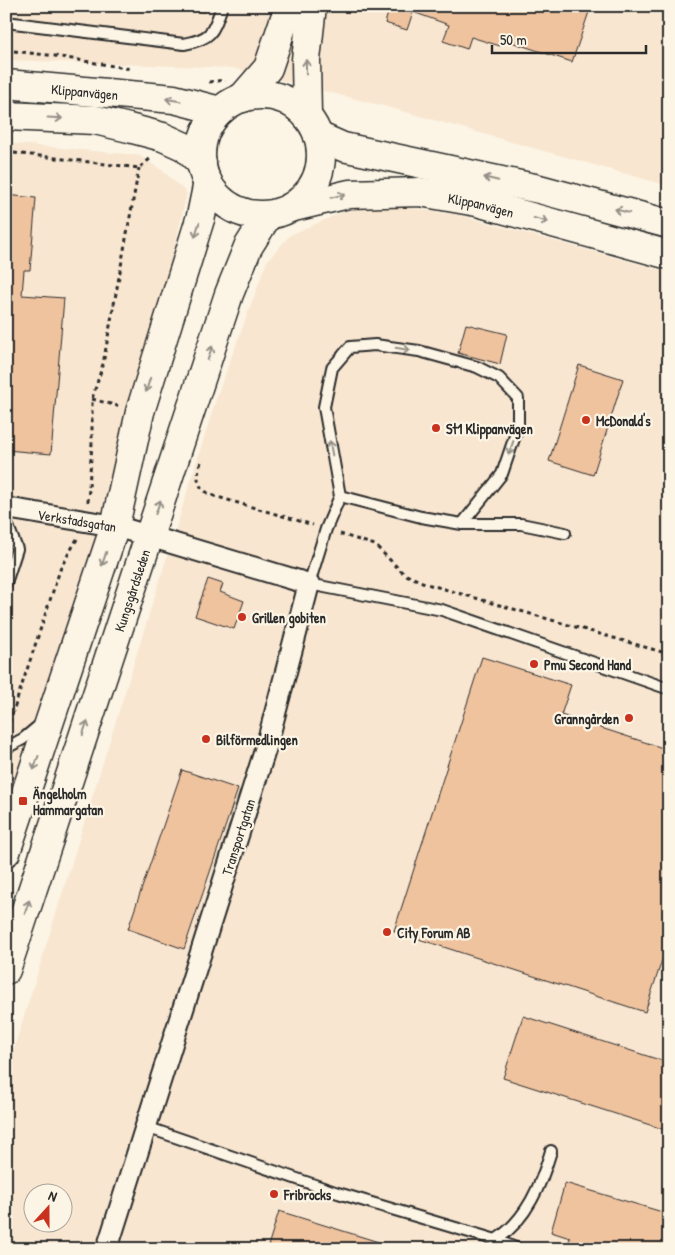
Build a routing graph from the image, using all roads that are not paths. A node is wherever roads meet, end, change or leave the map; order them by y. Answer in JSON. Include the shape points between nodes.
{"nodes":[{"id":1,"x":222,"y":6,"type":"edge"},
{"id":2,"x":289,"y":6,"type":"edge"},
{"id":3,"x":312,"y":6,"type":"edge"},
{"id":4,"x":6,"y":22,"type":"edge"},
{"id":5,"x":6,"y":84,"type":"edge"},
{"id":6,"x":231,"y":96,"type":"junction"},
{"id":7,"x":6,"y":116,"type":"edge"},
{"id":8,"x":313,"y":126,"type":"junction"},
{"id":9,"x":205,"y":173,"type":"junction"},
{"id":10,"x":279,"y":211,"type":"junction"},
{"id":11,"x":669,"y":224,"type":"edge"},
{"id":12,"x":669,"y":255,"type":"edge"},
{"id":13,"x":340,"y":496,"type":"junction"},
{"id":14,"x":6,"y":508,"type":"edge"},
{"id":15,"x":6,"y":521,"type":"edge"},
{"id":16,"x":462,"y":524,"type":"junction"},
{"id":17,"x":115,"y":526,"type":"junction"},
{"id":18,"x":565,"y":533,"type":"dead end"},
{"id":19,"x":147,"y":537,"type":"junction"},
{"id":20,"x":6,"y":583,"type":"edge"},
{"id":21,"x":309,"y":584,"type":"junction"},
{"id":22,"x":669,"y":689,"type":"edge"},
{"id":23,"x":56,"y":703,"type":"junction"},
{"id":24,"x":6,"y":748,"type":"edge"},
{"id":25,"x":6,"y":852,"type":"edge"},
{"id":26,"x":6,"y":970,"type":"edge"},
{"id":27,"x":146,"y":1128,"type":"junction"},
{"id":28,"x":551,"y":1151,"type":"dead end"},
{"id":29,"x":496,"y":1240,"type":"junction"},
{"id":30,"x":108,"y":1249,"type":"edge"},
{"id":31,"x":518,"y":1249,"type":"edge"}],
"edges":[{"from":1,"to":4,"type":"lane","via":[[208,37],[184,44]]},
{"from":2,"to":6,"type":"main road","via":[[268,68]]},
{"from":8,"to":3,"type":"main road","one_way":true,"via":[[306,60]]},
{"from":6,"to":5,"type":"main road","name":"Klippanvägen","one_way":true,"via":[[174,99]]},
{"from":6,"to":8,"type":"main road","via":[[277,97],[294,104]]},
{"from":6,"to":9,"type":"main road","via":[[204,135]]},
{"from":7,"to":9,"type":"main road","name":"Klippanvägen","one_way":true,"via":[[95,120],[163,137],[185,147]]},
{"from":8,"to":10,"type":"main road","via":[[321,161],[316,180],[305,196]]},
{"from":11,"to":8,"type":"main road","name":"Klippanvägen","one_way":true,"via":[[539,189],[343,147]]},
{"from":9,"to":10,"type":"main road","via":[[219,198],[230,206],[248,214]]},
{"from":9,"to":17,"type":"main road","one_way":true,"via":[[201,216],[140,412]]},
{"from":10,"to":12,"type":"main road","name":"Klippanvägen","one_way":true,"via":[[349,194],[420,192],[477,202]]},
{"from":19,"to":10,"type":"main road","name":"Kungsgårdsleden","one_way":true,"via":[[228,294],[248,247]]},
{"from":13,"to":16,"type":"lane","via":[[420,518]]},
{"from":13,"to":16,"type":"lane","one_way":true,"via":[[324,407],[332,368],[350,347],[375,345],[419,351],[477,367],[499,378],[518,398],[518,426],[502,474]]},
{"from":13,"to":21,"type":"lane"},
{"from":14,"to":17,"type":"street","name":"Verkstadsgatan"},
{"from":15,"to":20,"type":"lane","via":[[17,549]]},
{"from":16,"to":18,"type":"lane","via":[[520,524]]},
{"from":17,"to":19,"type":"street","name":"Verkstadsgatan"},
{"from":17,"to":23,"type":"main road","one_way":true},
{"from":19,"to":21,"type":"street"},
{"from":26,"to":19,"type":"main road","name":"Kungsgårdsleden","one_way":true},
{"from":21,"to":22,"type":"lane","via":[[442,610]]},
{"from":21,"to":27,"type":"street","name":"Transportgatan","via":[[268,744]]},
{"from":23,"to":24,"type":"lane","via":[[40,726]]},
{"from":23,"to":25,"type":"main road","one_way":true},
{"from":27,"to":29,"type":"lane","via":[[338,1193]]},
{"from":27,"to":30,"type":"street","name":"Transportgatan"},
{"from":28,"to":29,"type":"lane","via":[[541,1184],[510,1231]]},
{"from":29,"to":31,"type":"lane"}]}
